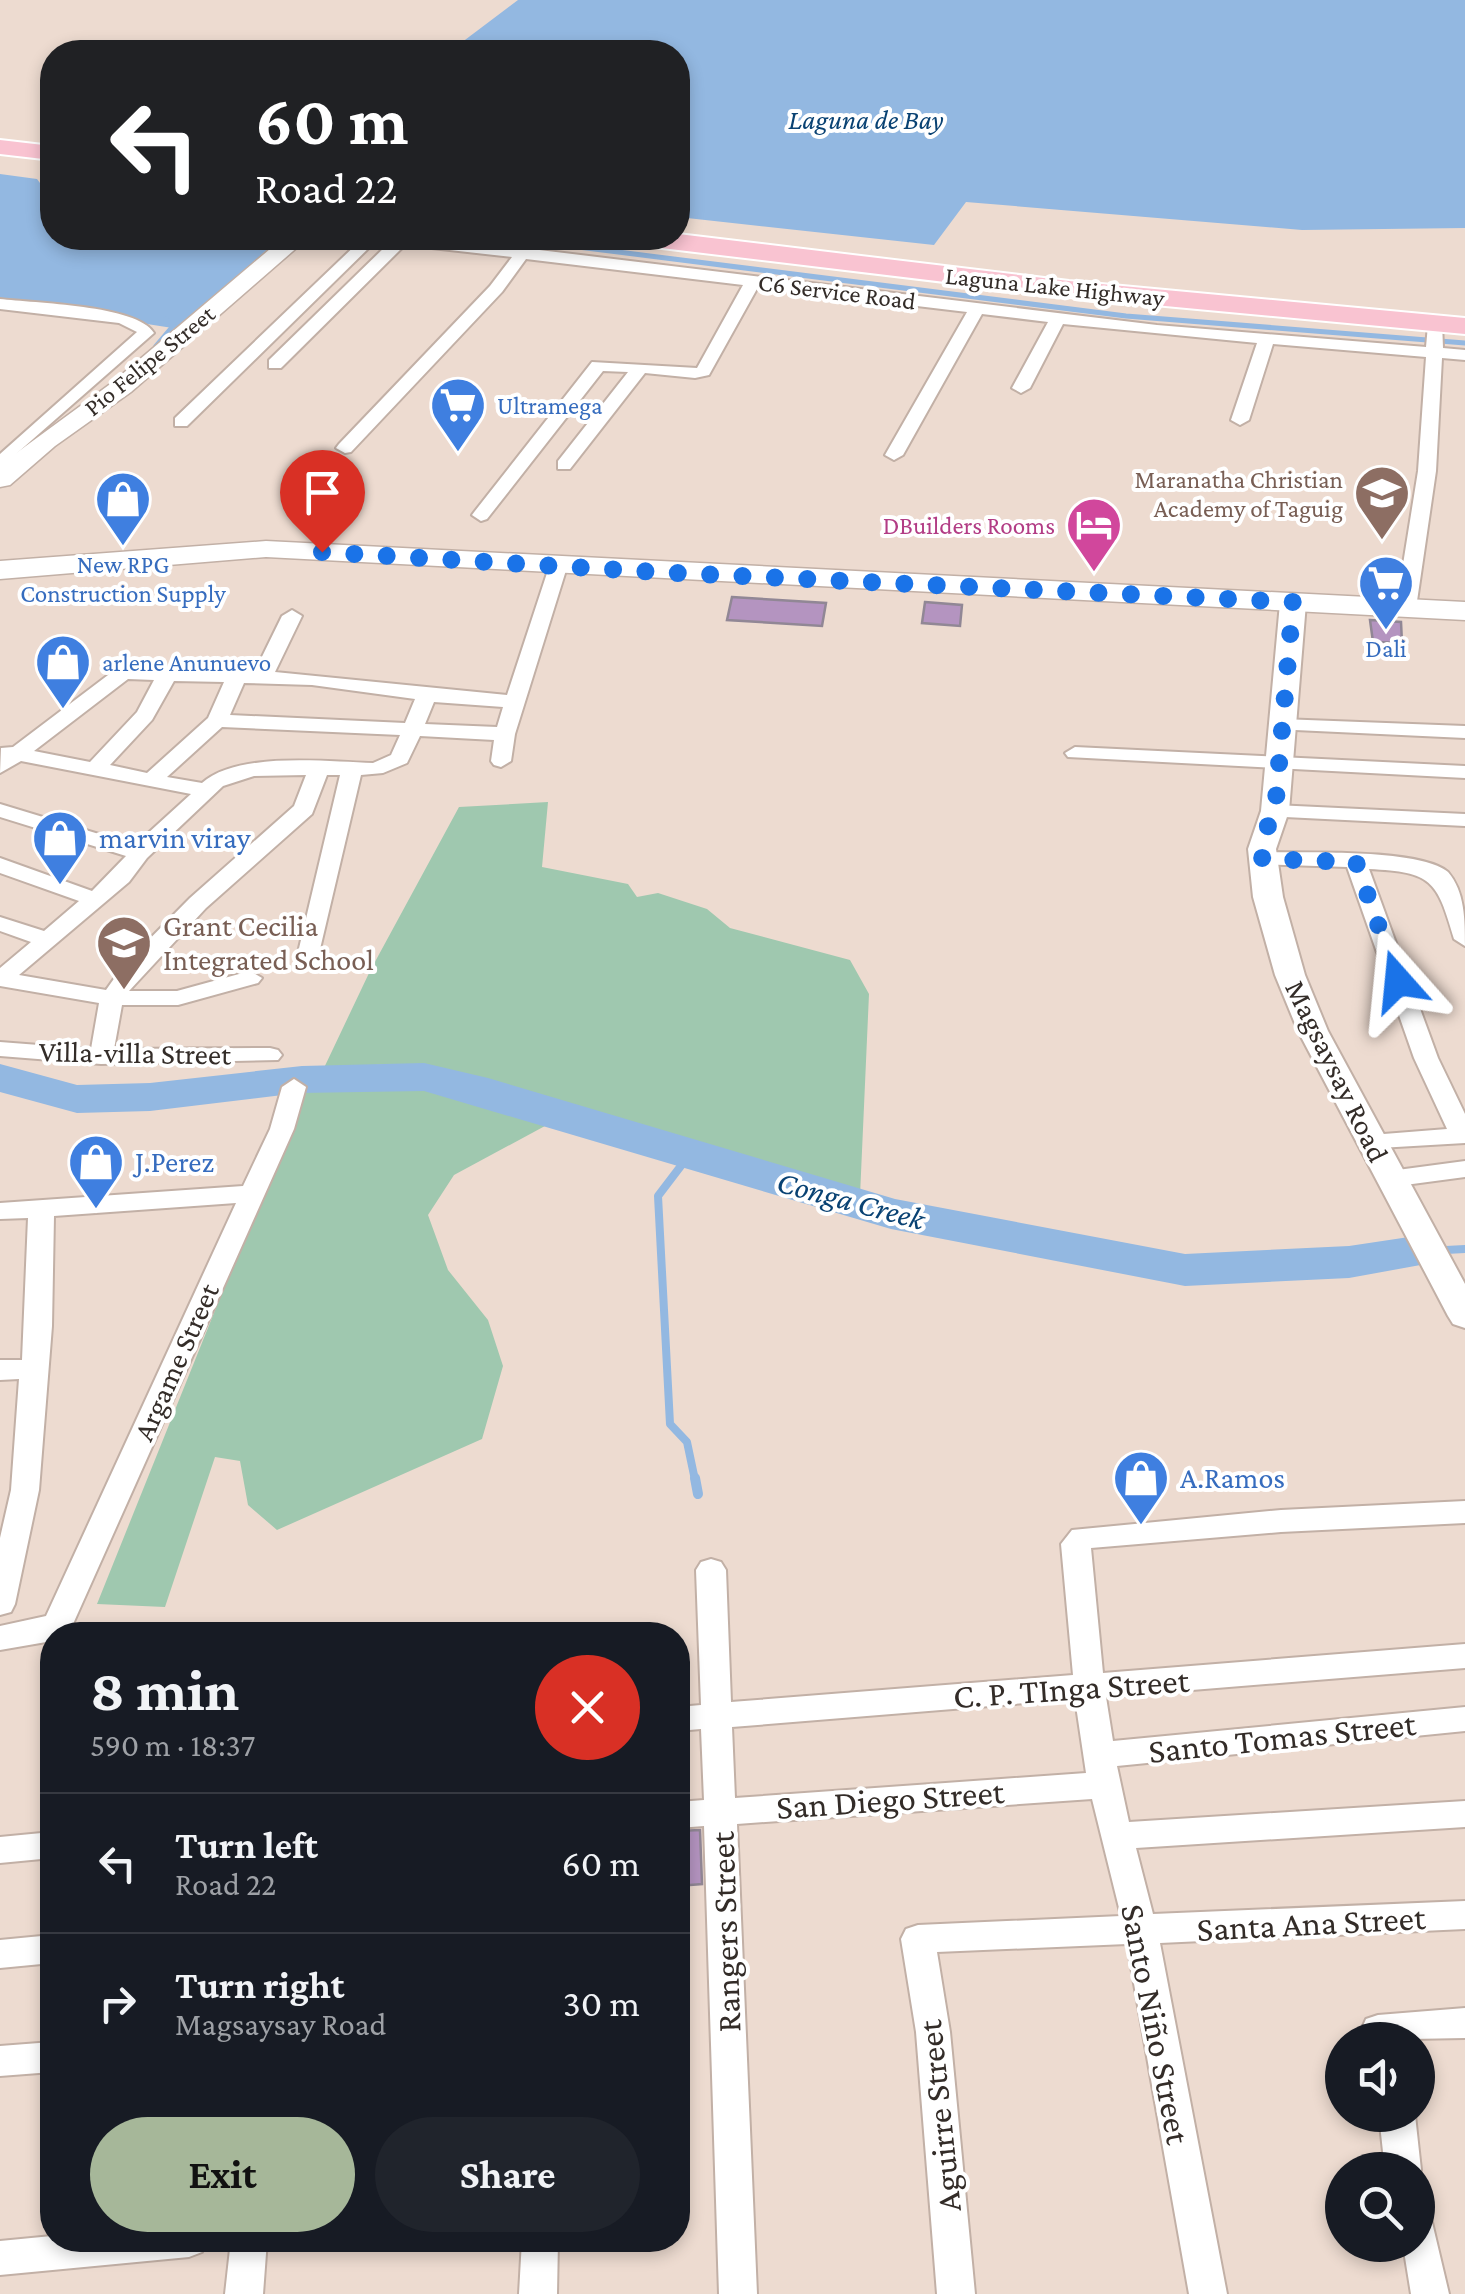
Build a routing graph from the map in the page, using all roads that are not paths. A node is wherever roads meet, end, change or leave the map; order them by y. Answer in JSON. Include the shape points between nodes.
{"nodes":[{"id":1,"x":0,"y":147,"type":"edge"},
{"id":2,"x":40,"y":152,"type":"edge"},
{"id":3,"x":0,"y":158,"type":"edge"},
{"id":4,"x":40,"y":163,"type":"edge"},
{"id":5,"x":690,"y":237,"type":"edge"},
{"id":6,"x":690,"y":242,"type":"edge"},
{"id":7,"x":706,"y":244,"type":"junction"},
{"id":8,"x":281,"y":250,"type":"edge"},
{"id":9,"x":359,"y":250,"type":"edge"},
{"id":10,"x":384,"y":250,"type":"edge"},
{"id":11,"x":498,"y":250,"type":"edge"},
{"id":12,"x":524,"y":253,"type":"junction"},
{"id":13,"x":684,"y":270,"type":"junction"},
{"id":14,"x":753,"y":282,"type":"junction"},
{"id":15,"x":0,"y":304,"type":"edge"},
{"id":16,"x":977,"y":308,"type":"junction"},
{"id":17,"x":1465,"y":314,"type":"edge"},
{"id":18,"x":1058,"y":318,"type":"junction"},
{"id":19,"x":1465,"y":326,"type":"edge"},
{"id":20,"x":1266,"y":340,"type":"junction"},
{"id":21,"x":1436,"y":341,"type":"junction"},
{"id":22,"x":1465,"y":355,"type":"edge"},
{"id":23,"x":275,"y":364,"type":"dead end"},
{"id":24,"x":641,"y":368,"type":"junction"},
{"id":25,"x":108,"y":385,"type":"junction"},
{"id":26,"x":1021,"y":388,"type":"dead end"},
{"id":27,"x":1240,"y":420,"type":"dead end"},
{"id":28,"x":181,"y":422,"type":"dead end"},
{"id":29,"x":345,"y":448,"type":"dead end"},
{"id":30,"x":894,"y":456,"type":"dead end"},
{"id":31,"x":0,"y":463,"type":"edge"},
{"id":32,"x":564,"y":466,"type":"dead end"},
{"id":33,"x":0,"y":479,"type":"edge"},
{"id":34,"x":481,"y":515,"type":"dead end"},
{"id":35,"x":558,"y":567,"type":"junction"},
{"id":36,"x":0,"y":570,"type":"edge"},
{"id":37,"x":1293,"y":602,"type":"junction"},
{"id":38,"x":1406,"y":608,"type":"junction"},
{"id":39,"x":1465,"y":611,"type":"edge"},
{"id":40,"x":292,"y":616,"type":"dead end"},
{"id":41,"x":166,"y":676,"type":"junction"},
{"id":42,"x":236,"y":677,"type":"junction"},
{"id":43,"x":262,"y":678,"type":"junction"},
{"id":44,"x":427,"y":695,"type":"junction"},
{"id":45,"x":515,"y":702,"type":"junction"},
{"id":46,"x":216,"y":721,"type":"junction"},
{"id":47,"x":1281,"y":725,"type":"junction"},
{"id":48,"x":410,"y":731,"type":"junction"},
{"id":49,"x":1465,"y":732,"type":"edge"},
{"id":50,"x":505,"y":734,"type":"junction"},
{"id":51,"x":1075,"y":753,"type":"dead end"},
{"id":52,"x":6,"y":757,"type":"edge"},
{"id":53,"x":501,"y":762,"type":"dead end"},
{"id":54,"x":1280,"y":764,"type":"junction"},
{"id":55,"x":319,"y":767,"type":"junction"},
{"id":56,"x":352,"y":767,"type":"junction"},
{"id":57,"x":93,"y":770,"type":"junction"},
{"id":58,"x":1465,"y":772,"type":"edge"},
{"id":59,"x":151,"y":780,"type":"junction"},
{"id":60,"x":204,"y":790,"type":"junction"},
{"id":61,"x":0,"y":810,"type":"edge"},
{"id":62,"x":1275,"y":811,"type":"junction"},
{"id":63,"x":1465,"y":820,"type":"edge"},
{"id":64,"x":139,"y":853,"type":"junction"},
{"id":65,"x":1262,"y":859,"type":"junction"},
{"id":66,"x":1356,"y":862,"type":"junction"},
{"id":67,"x":0,"y":865,"type":"edge"},
{"id":68,"x":94,"y":899,"type":"junction"},
{"id":69,"x":0,"y":924,"type":"edge"},
{"id":70,"x":1465,"y":938,"type":"edge"},
{"id":71,"x":45,"y":939,"type":"junction"},
{"id":72,"x":308,"y":961,"type":"dead end"},
{"id":73,"x":250,"y":978,"type":"dead end"},
{"id":74,"x":1,"y":979,"type":"edge"},
{"id":75,"x":112,"y":998,"type":"junction"},
{"id":76,"x":0,"y":1049,"type":"edge"},
{"id":77,"x":270,"y":1055,"type":"dead end"},
{"id":78,"x":101,"y":1057,"type":"junction"},
{"id":79,"x":294,"y":1088,"type":"dead end"},
{"id":80,"x":1464,"y":1135,"type":"edge"},
{"id":81,"x":1371,"y":1143,"type":"junction"},
{"id":82,"x":1465,"y":1169,"type":"edge"},
{"id":83,"x":1390,"y":1179,"type":"junction"},
{"id":84,"x":249,"y":1194,"type":"junction"},
{"id":85,"x":41,"y":1208,"type":"junction"},
{"id":86,"x":0,"y":1211,"type":"edge"},
{"id":87,"x":1465,"y":1316,"type":"edge"},
{"id":88,"x":35,"y":1369,"type":"junction"},
{"id":89,"x":0,"y":1370,"type":"edge"},
{"id":90,"x":1465,"y":1512,"type":"edge"},
{"id":91,"x":712,"y":1570,"type":"dead end"},
{"id":92,"x":0,"y":1604,"type":"edge"},
{"id":93,"x":59,"y":1622,"type":"edge"},
{"id":94,"x":40,"y":1633,"type":"edge"},
{"id":95,"x":0,"y":1638,"type":"edge"},
{"id":96,"x":1465,"y":1656,"type":"edge"},
{"id":97,"x":1089,"y":1688,"type":"junction"},
{"id":98,"x":714,"y":1715,"type":"junction"},
{"id":99,"x":690,"y":1718,"type":"edge"},
{"id":100,"x":1465,"y":1719,"type":"edge"},
{"id":101,"x":1102,"y":1770,"type":"junction"},
{"id":102,"x":720,"y":1810,"type":"junction"},
{"id":103,"x":690,"y":1814,"type":"edge"},
{"id":104,"x":1465,"y":1814,"type":"edge"},
{"id":105,"x":1117,"y":1836,"type":"junction"},
{"id":106,"x":40,"y":1847,"type":"edge"},
{"id":107,"x":0,"y":1850,"type":"edge"},
{"id":108,"x":1465,"y":1915,"type":"edge"},
{"id":109,"x":1140,"y":1932,"type":"junction"},
{"id":110,"x":918,"y":1938,"type":"joint"},
{"id":111,"x":40,"y":1950,"type":"edge"},
{"id":112,"x":0,"y":1954,"type":"edge"},
{"id":113,"x":1465,"y":2023,"type":"edge"},
{"id":114,"x":1435,"y":2025,"type":"edge"},
{"id":115,"x":40,"y":2058,"type":"edge"},
{"id":116,"x":0,"y":2062,"type":"edge"},
{"id":117,"x":42,"y":2252,"type":"edge"},
{"id":118,"x":248,"y":2252,"type":"edge"},
{"id":119,"x":540,"y":2252,"type":"edge"},
{"id":120,"x":0,"y":2258,"type":"edge"},
{"id":121,"x":1424,"y":2262,"type":"edge"},
{"id":122,"x":244,"y":2294,"type":"edge"},
{"id":123,"x":538,"y":2294,"type":"edge"},
{"id":124,"x":738,"y":2294,"type":"edge"},
{"id":125,"x":956,"y":2294,"type":"edge"},
{"id":126,"x":1208,"y":2294,"type":"edge"},
{"id":127,"x":1430,"y":2294,"type":"edge"}],
"edges":[{"from":1,"to":2,"type":"main road"},
{"from":3,"to":4,"type":"main road"},
{"from":5,"to":7,"type":"main road","name":"Laguna Lake Highway"},
{"from":6,"to":7,"type":"main road","name":"Laguna Lake Highway"},
{"from":7,"to":13,"type":"street"},
{"from":7,"to":17,"type":"main road","name":"Laguna Lake Highway"},
{"from":7,"to":21,"type":"main road","name":"Laguna Lake Highway"},
{"from":8,"to":25,"type":"main road","name":"Pio Felipe Street"},
{"from":9,"to":28,"type":"street"},
{"from":10,"to":23,"type":"street"},
{"from":11,"to":12,"type":"street","name":"C6 Service Road"},
{"from":12,"to":13,"type":"street","name":"C6 Service Road"},
{"from":12,"to":29,"type":"street"},
{"from":13,"to":14,"type":"street","name":"C6 Service Road"},
{"from":14,"to":16,"type":"street","name":"C6 Service Road"},
{"from":14,"to":24,"type":"street","via":[[703,371]]},
{"from":15,"to":25,"type":"street","via":[[122,319],[144,329],[146,338]]},
{"from":16,"to":18,"type":"street","name":"C6 Service Road"},
{"from":16,"to":30,"type":"street"},
{"from":18,"to":20,"type":"street","name":"C6 Service Road"},
{"from":18,"to":26,"type":"street"},
{"from":19,"to":21,"type":"main road","name":"Laguna Lake Highway"},
{"from":20,"to":21,"type":"street","name":"C6 Service Road"},
{"from":20,"to":27,"type":"street"},
{"from":21,"to":22,"type":"street","name":"C6 Service Road"},
{"from":21,"to":38,"type":"street","via":[[1427,471]]},
{"from":24,"to":32,"type":"street"},
{"from":24,"to":34,"type":"street","via":[[598,366]]},
{"from":25,"to":31,"type":"street"},
{"from":25,"to":33,"type":"main road","name":"Pio Felipe Street"},
{"from":35,"to":36,"type":"main road","via":[[266,550]]},
{"from":35,"to":37,"type":"main road"},
{"from":35,"to":45,"type":"street"},
{"from":37,"to":38,"type":"main road"},
{"from":37,"to":47,"type":"street","name":"Magsaysay Road"},
{"from":38,"to":39,"type":"main road"},
{"from":40,"to":43,"type":"street"},
{"from":41,"to":42,"type":"street"},
{"from":41,"to":52,"type":"street","via":[[118,674]]},
{"from":41,"to":57,"type":"street","via":[[134,730]]},
{"from":42,"to":43,"type":"street"},
{"from":42,"to":46,"type":"street"},
{"from":43,"to":44,"type":"street"},
{"from":44,"to":45,"type":"street"},
{"from":44,"to":48,"type":"street"},
{"from":45,"to":50,"type":"street"},
{"from":46,"to":48,"type":"street"},
{"from":46,"to":59,"type":"street"},
{"from":47,"to":49,"type":"street"},
{"from":47,"to":54,"type":"street","name":"Magsaysay Road"},
{"from":48,"to":50,"type":"street"},
{"from":48,"to":56,"type":"street","via":[[394,764]]},
{"from":50,"to":53,"type":"street"},
{"from":51,"to":54,"type":"street"},
{"from":52,"to":57,"type":"street"},
{"from":54,"to":58,"type":"street"},
{"from":54,"to":62,"type":"street","name":"Magsaysay Road"},
{"from":55,"to":56,"type":"street"},
{"from":55,"to":60,"type":"street","via":[[252,770]]},
{"from":55,"to":75,"type":"street","via":[[304,809],[152,948]]},
{"from":56,"to":72,"type":"street"},
{"from":57,"to":59,"type":"street"},
{"from":59,"to":60,"type":"street"},
{"from":60,"to":64,"type":"street"},
{"from":61,"to":64,"type":"street"},
{"from":62,"to":63,"type":"street"},
{"from":62,"to":65,"type":"street","name":"Magsaysay Road"},
{"from":64,"to":68,"type":"street"},
{"from":65,"to":66,"type":"street"},
{"from":65,"to":81,"type":"street","name":"Magsaysay Road","via":[[1299,1001]]},
{"from":66,"to":70,"type":"street","via":[[1440,876]]},
{"from":66,"to":80,"type":"street","via":[[1426,1058]]},
{"from":67,"to":68,"type":"street"},
{"from":68,"to":71,"type":"street"},
{"from":69,"to":71,"type":"street"},
{"from":71,"to":74,"type":"street"},
{"from":73,"to":75,"type":"street","via":[[178,998]]},
{"from":74,"to":75,"type":"street"},
{"from":75,"to":78,"type":"street"},
{"from":76,"to":78,"type":"street","name":"Villa-villa Street"},
{"from":77,"to":78,"type":"street","name":"Villa-villa Street"},
{"from":79,"to":84,"type":"street","name":"Argame Street"},
{"from":80,"to":81,"type":"street"},
{"from":81,"to":83,"type":"street","name":"Magsaysay Road"},
{"from":82,"to":83,"type":"street"},
{"from":83,"to":87,"type":"street","name":"Magsaysay Road"},
{"from":84,"to":85,"type":"street"},
{"from":84,"to":93,"type":"street","name":"Argame Street"},
{"from":85,"to":86,"type":"street"},
{"from":85,"to":88,"type":"street"},
{"from":88,"to":89,"type":"street"},
{"from":88,"to":92,"type":"street","via":[[25,1490]]},
{"from":90,"to":97,"type":"street","name":"Santo Niño Street","via":[[1281,1520],[1077,1540]]},
{"from":91,"to":98,"type":"street","name":"Rangers Street"},
{"from":94,"to":95,"type":"street","name":"Argame Street"},
{"from":96,"to":97,"type":"street","name":"C. P. TInga Street"},
{"from":97,"to":98,"type":"street","name":"C. P. TInga Street"},
{"from":97,"to":101,"type":"street","name":"Santo Niño Street"},
{"from":98,"to":99,"type":"street","name":"C. P. TInga Street"},
{"from":98,"to":102,"type":"street","name":"Rangers Street"},
{"from":100,"to":101,"type":"street","name":"Santo Tomas Street"},
{"from":101,"to":102,"type":"street","name":"San Diego Street"},
{"from":101,"to":105,"type":"street","name":"Santo Niño Street"},
{"from":102,"to":103,"type":"street","name":"San Diego Street"},
{"from":102,"to":124,"type":"street","name":"Rangers Street"},
{"from":104,"to":105,"type":"street"},
{"from":105,"to":109,"type":"street","name":"Santo Niño Street"},
{"from":106,"to":107,"type":"street"},
{"from":108,"to":109,"type":"street","name":"Santa Ana Street"},
{"from":109,"to":110,"type":"street","name":"Santa Ana Street"},
{"from":109,"to":126,"type":"street","name":"Santo Niño Street"},
{"from":110,"to":125,"type":"street","name":"Aguirre Street"},
{"from":111,"to":112,"type":"street"},
{"from":113,"to":114,"type":"street"},
{"from":115,"to":116,"type":"street"},
{"from":117,"to":120,"type":"street"},
{"from":118,"to":122,"type":"street"},
{"from":119,"to":123,"type":"street"},
{"from":121,"to":127,"type":"street"}]}
